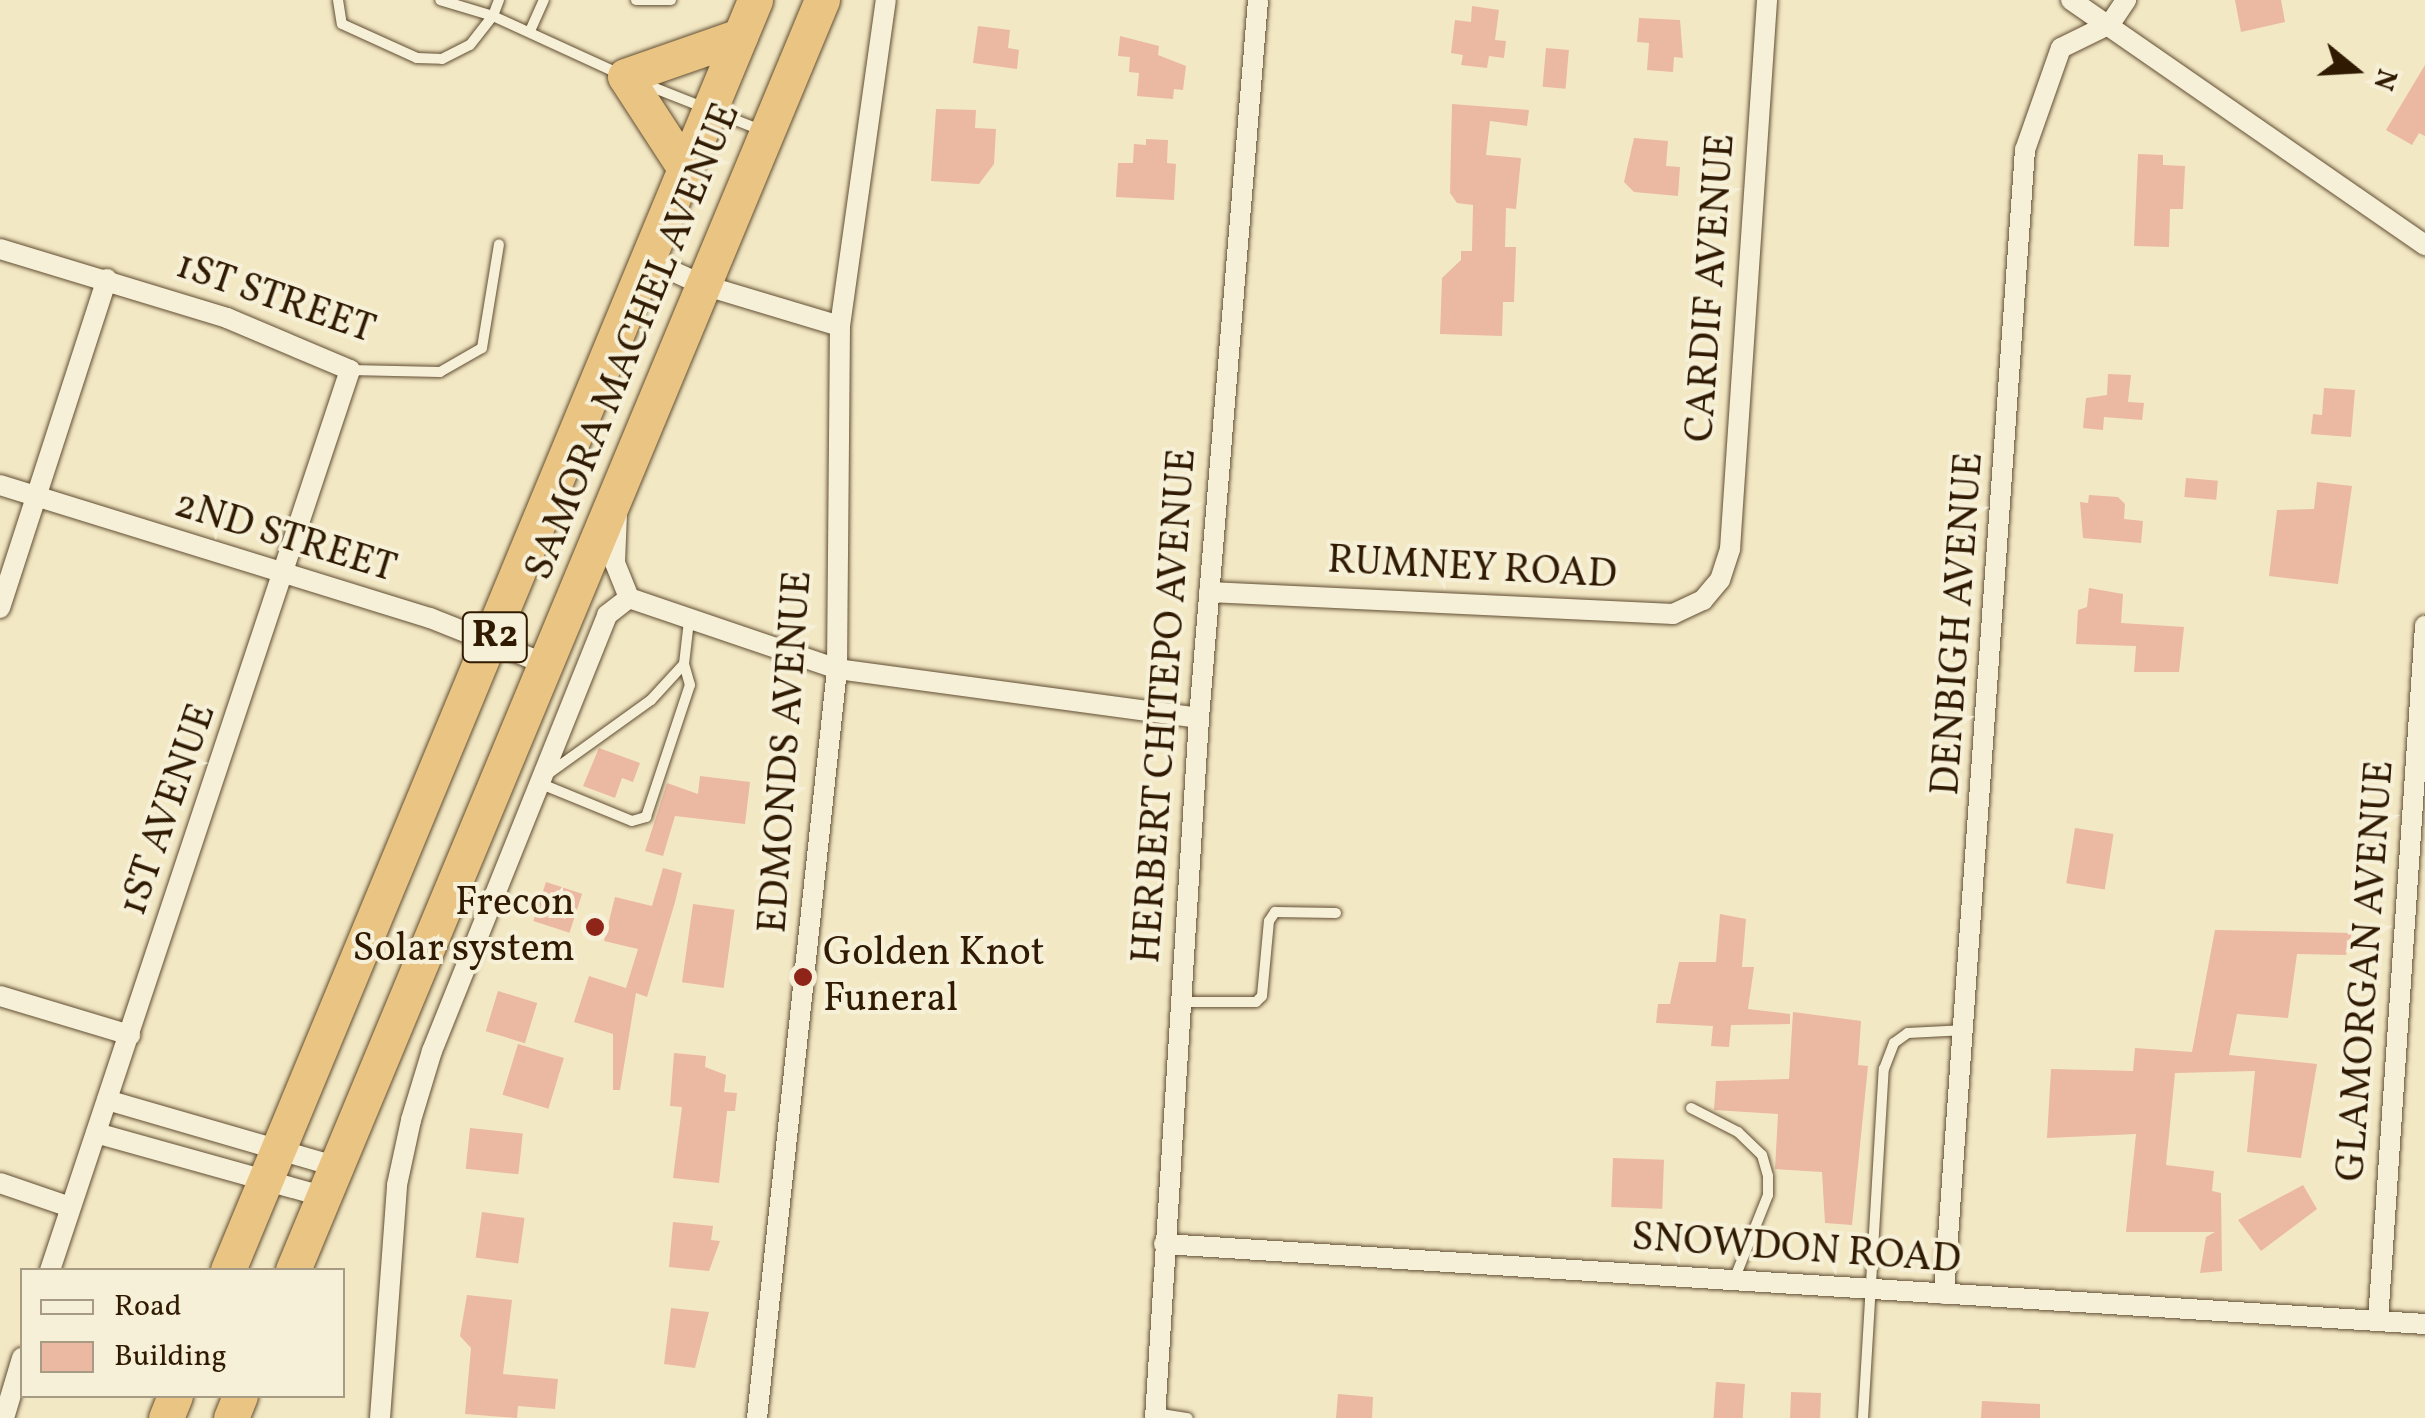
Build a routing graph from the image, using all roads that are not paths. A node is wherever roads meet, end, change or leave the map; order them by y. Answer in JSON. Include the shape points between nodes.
{"nodes":[{"id":1,"x":338,"y":0,"type":"edge"},
{"id":2,"x":440,"y":0,"type":"edge"},
{"id":3,"x":499,"y":0,"type":"edge"},
{"id":4,"x":544,"y":0,"type":"edge"},
{"id":5,"x":636,"y":0,"type":"edge"},
{"id":6,"x":671,"y":0,"type":"edge"},
{"id":7,"x":754,"y":0,"type":"edge"},
{"id":8,"x":822,"y":0,"type":"edge"},
{"id":9,"x":886,"y":0,"type":"edge"},
{"id":10,"x":1258,"y":0,"type":"edge"},
{"id":11,"x":1767,"y":0,"type":"edge"},
{"id":12,"x":2071,"y":0,"type":"edge"},
{"id":13,"x":2126,"y":0,"type":"edge"},
{"id":14,"x":493,"y":16,"type":"junction"},
{"id":15,"x":2110,"y":24,"type":"junction"},
{"id":16,"x":530,"y":31,"type":"junction"},
{"id":17,"x":740,"y":36,"type":"junction"},
{"id":18,"x":624,"y":76,"type":"junction"},
{"id":19,"x":708,"y":110,"type":"junction"},
{"id":20,"x":766,"y":132,"type":"junction"},
{"id":21,"x":684,"y":167,"type":"junction"},
{"id":22,"x":500,"y":244,"type":"dead end"},
{"id":23,"x":2425,"y":245,"type":"edge"},
{"id":24,"x":0,"y":249,"type":"edge"},
{"id":25,"x":644,"y":258,"type":"junction"},
{"id":26,"x":107,"y":278,"type":"junction"},
{"id":27,"x":703,"y":285,"type":"junction"},
{"id":28,"x":840,"y":326,"type":"junction"},
{"id":29,"x":350,"y":370,"type":"junction"},
{"id":30,"x":0,"y":486,"type":"edge"},
{"id":31,"x":618,"y":492,"type":"junction"},
{"id":32,"x":40,"y":498,"type":"junction"},
{"id":33,"x":284,"y":576,"type":"junction"},
{"id":34,"x":1720,"y":580,"type":"joint"},
{"id":35,"x":1209,"y":592,"type":"junction"},
{"id":36,"x":629,"y":598,"type":"junction"},
{"id":37,"x":0,"y":608,"type":"edge"},
{"id":38,"x":690,"y":620,"type":"junction"},
{"id":39,"x":2425,"y":626,"type":"edge"},
{"id":40,"x":493,"y":644,"type":"junction"},
{"id":41,"x":684,"y":664,"type":"junction"},
{"id":42,"x":548,"y":665,"type":"junction"},
{"id":43,"x":837,"y":669,"type":"junction"},
{"id":44,"x":1200,"y":718,"type":"junction"},
{"id":45,"x":538,"y":782,"type":"junction"},
{"id":46,"x":1336,"y":914,"type":"dead end"},
{"id":47,"x":0,"y":996,"type":"edge"},
{"id":48,"x":1180,"y":1002,"type":"junction"},
{"id":49,"x":1967,"y":1030,"type":"junction"},
{"id":50,"x":130,"y":1035,"type":"junction"},
{"id":51,"x":108,"y":1100,"type":"junction"},
{"id":52,"x":1690,"y":1108,"type":"dead end"},
{"id":53,"x":96,"y":1134,"type":"junction"},
{"id":54,"x":271,"y":1168,"type":"junction"},
{"id":55,"x":331,"y":1182,"type":"junction"},
{"id":56,"x":0,"y":1184,"type":"edge"},
{"id":57,"x":70,"y":1207,"type":"junction"},
{"id":58,"x":1164,"y":1244,"type":"junction"},
{"id":59,"x":51,"y":1268,"type":"edge"},
{"id":60,"x":229,"y":1268,"type":"edge"},
{"id":61,"x":294,"y":1268,"type":"edge"},
{"id":62,"x":1733,"y":1281,"type":"junction"},
{"id":63,"x":1874,"y":1290,"type":"junction"},
{"id":64,"x":1944,"y":1294,"type":"junction"},
{"id":65,"x":2378,"y":1321,"type":"junction"},
{"id":66,"x":2425,"y":1324,"type":"edge"},
{"id":67,"x":20,"y":1365,"type":"edge"},
{"id":68,"x":1155,"y":1416,"type":"edge"},
{"id":69,"x":4,"y":1418,"type":"edge"},
{"id":70,"x":380,"y":1418,"type":"edge"},
{"id":71,"x":757,"y":1418,"type":"edge"},
{"id":72,"x":1188,"y":1418,"type":"edge"},
{"id":73,"x":1864,"y":1418,"type":"edge"}],
"edges":[{"from":1,"to":14,"type":"lane","via":[[342,24],[417,58],[442,59],[470,45]]},
{"from":2,"to":14,"type":"lane"},
{"from":3,"to":14,"type":"lane"},
{"from":4,"to":16,"type":"lane"},
{"from":5,"to":6,"type":"lane"},
{"from":7,"to":17,"type":"highway","name":"SAMORA MACHEL AVENUE","number":"R2"},
{"from":8,"to":20,"type":"highway","name":"SAMORA MACHEL AVENUE","number":"R2"},
{"from":9,"to":28,"type":"street","name":"EDMONDS AVENUE"},
{"from":10,"to":35,"type":"street","name":"HERBERT CHITEPO AVENUE"},
{"from":11,"to":34,"type":"street","name":"CARDIF AVENUE","via":[[1730,549]]},
{"from":12,"to":15,"type":"street"},
{"from":13,"to":15,"type":"street"},
{"from":14,"to":16,"type":"lane"},
{"from":15,"to":23,"type":"street"},
{"from":15,"to":49,"type":"street","name":"DENBIGH AVENUE","via":[[2061,48],[2025,150]]},
{"from":16,"to":18,"type":"lane"},
{"from":17,"to":18,"type":"highway"},
{"from":17,"to":19,"type":"highway","name":"SAMORA MACHEL AVENUE","number":"R2"},
{"from":18,"to":19,"type":"lane"},
{"from":18,"to":21,"type":"highway"},
{"from":19,"to":20,"type":"lane"},
{"from":19,"to":21,"type":"highway","name":"SAMORA MACHEL AVENUE","number":"R2"},
{"from":20,"to":27,"type":"highway","name":"SAMORA MACHEL AVENUE","number":"R2"},
{"from":21,"to":25,"type":"highway","name":"SAMORA MACHEL AVENUE","number":"R2"},
{"from":22,"to":29,"type":"lane","name":"1ST STREET","via":[[482,348],[440,372]]},
{"from":24,"to":26,"type":"street","name":"1ST STREET"},
{"from":25,"to":27,"type":"street"},
{"from":25,"to":40,"type":"highway","name":"SAMORA MACHEL AVENUE","number":"R2"},
{"from":26,"to":29,"type":"street","name":"1ST STREET"},
{"from":26,"to":32,"type":"street"},
{"from":27,"to":28,"type":"street"},
{"from":27,"to":31,"type":"highway","name":"SAMORA MACHEL AVENUE","number":"R2"},
{"from":28,"to":43,"type":"street","name":"EDMONDS AVENUE"},
{"from":29,"to":33,"type":"street","name":"1ST AVENUE"},
{"from":30,"to":32,"type":"street","name":"2ND STREET"},
{"from":31,"to":36,"type":"street","via":[[616,563]]},
{"from":31,"to":42,"type":"highway","name":"SAMORA MACHEL AVENUE","number":"R2"},
{"from":32,"to":33,"type":"street","name":"2ND STREET"},
{"from":32,"to":37,"type":"street"},
{"from":33,"to":40,"type":"street","name":"2ND STREET"},
{"from":33,"to":50,"type":"street","name":"1ST AVENUE"},
{"from":34,"to":35,"type":"street","name":"RUMNEY ROAD","via":[[1703,600],[1672,614]]},
{"from":35,"to":44,"type":"street","name":"HERBERT CHITEPO AVENUE"},
{"from":36,"to":38,"type":"street"},
{"from":36,"to":45,"type":"street","via":[[607,616]]},
{"from":38,"to":41,"type":"lane"},
{"from":38,"to":43,"type":"street"},
{"from":39,"to":65,"type":"street","name":"GLAMORGAN AVENUE"},
{"from":40,"to":42,"type":"street","name":"2ND STREET"},
{"from":40,"to":54,"type":"highway","name":"SAMORA MACHEL AVENUE","number":"R2"},
{"from":41,"to":45,"type":"lane","via":[[651,700]]},
{"from":41,"to":45,"type":"lane","via":[[690,685],[646,817],[632,821]]},
{"from":42,"to":55,"type":"highway","name":"SAMORA MACHEL AVENUE","number":"R2"},
{"from":43,"to":44,"type":"street"},
{"from":43,"to":71,"type":"street","name":"EDMONDS AVENUE"},
{"from":44,"to":48,"type":"street","name":"HERBERT CHITEPO AVENUE"},
{"from":45,"to":70,"type":"street","via":[[411,1120],[398,1185]]},
{"from":46,"to":48,"type":"lane","via":[[1276,912],[1256,1002]]},
{"from":47,"to":50,"type":"street"},
{"from":48,"to":58,"type":"street","name":"HERBERT CHITEPO AVENUE"},
{"from":49,"to":63,"type":"lane","via":[[1908,1034],[1894,1043],[1884,1069]]},
{"from":49,"to":64,"type":"street","name":"DENBIGH AVENUE"},
{"from":50,"to":51,"type":"street","name":"1ST AVENUE"},
{"from":51,"to":53,"type":"street","name":"1ST AVENUE"},
{"from":51,"to":54,"type":"street"},
{"from":52,"to":62,"type":"lane","via":[[1738,1132],[1762,1155],[1768,1176],[1768,1195]]},
{"from":53,"to":54,"type":"street"},
{"from":53,"to":57,"type":"street","name":"1ST AVENUE"},
{"from":54,"to":55,"type":"street"},
{"from":54,"to":55,"type":"street"},
{"from":54,"to":60,"type":"highway","name":"SAMORA MACHEL AVENUE","number":"R2"},
{"from":55,"to":61,"type":"highway","name":"SAMORA MACHEL AVENUE","number":"R2"},
{"from":56,"to":57,"type":"street"},
{"from":57,"to":59,"type":"street","name":"1ST AVENUE"},
{"from":58,"to":62,"type":"street","name":"SNOWDON ROAD"},
{"from":58,"to":68,"type":"street","name":"HERBERT CHITEPO AVENUE"},
{"from":62,"to":63,"type":"street","name":"SNOWDON ROAD"},
{"from":63,"to":64,"type":"street","name":"SNOWDON ROAD"},
{"from":63,"to":73,"type":"lane"},
{"from":64,"to":65,"type":"street","name":"SNOWDON ROAD"},
{"from":65,"to":66,"type":"street","name":"SNOWDON ROAD"},
{"from":67,"to":69,"type":"street"},
{"from":68,"to":72,"type":"lane"}]}
